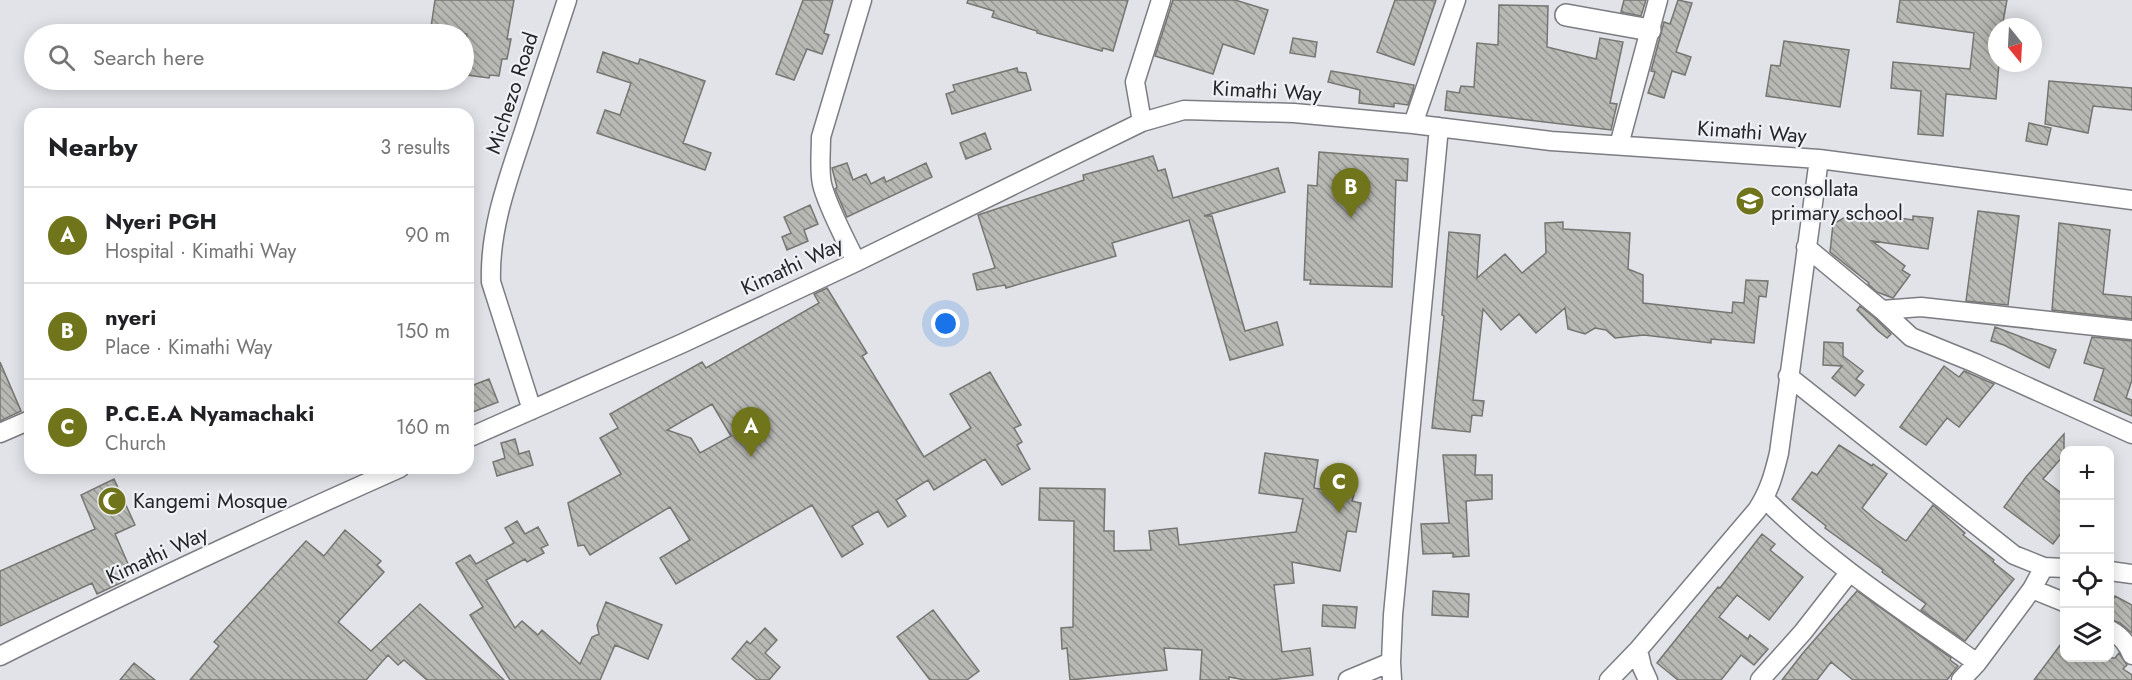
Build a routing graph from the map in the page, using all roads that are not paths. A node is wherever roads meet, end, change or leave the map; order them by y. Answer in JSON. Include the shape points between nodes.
{"nodes":[{"id":1,"x":567,"y":0,"type":"edge"},
{"id":2,"x":862,"y":0,"type":"edge"},
{"id":3,"x":1161,"y":0,"type":"edge"},
{"id":4,"x":1456,"y":0,"type":"edge"},
{"id":5,"x":1658,"y":0,"type":"edge"},
{"id":6,"x":1566,"y":15,"type":"dead end"},
{"id":7,"x":1650,"y":30,"type":"junction"},
{"id":8,"x":1142,"y":122,"type":"junction"},
{"id":9,"x":1413,"y":124,"type":"junction"},
{"id":10,"x":1439,"y":127,"type":"junction"},
{"id":11,"x":1619,"y":145,"type":"junction"},
{"id":12,"x":1819,"y":159,"type":"junction"},
{"id":13,"x":2132,"y":200,"type":"edge"},
{"id":14,"x":1806,"y":247,"type":"junction"},
{"id":15,"x":856,"y":262,"type":"junction"},
{"id":16,"x":1882,"y":310,"type":"junction"},
{"id":17,"x":2132,"y":330,"type":"edge"},
{"id":18,"x":1788,"y":376,"type":"junction"},
{"id":19,"x":532,"y":410,"type":"junction"},
{"id":20,"x":24,"y":423,"type":"edge"},
{"id":21,"x":0,"y":433,"type":"edge"},
{"id":22,"x":2132,"y":434,"type":"edge"},
{"id":23,"x":474,"y":435,"type":"edge"},
{"id":24,"x":387,"y":474,"type":"edge"},
{"id":25,"x":1765,"y":499,"type":"junction"},
{"id":26,"x":2044,"y":567,"type":"junction"},
{"id":27,"x":2060,"y":568,"type":"edge"},
{"id":28,"x":2114,"y":572,"type":"edge"},
{"id":29,"x":1849,"y":573,"type":"junction"},
{"id":30,"x":2132,"y":574,"type":"edge"},
{"id":31,"x":2032,"y":589,"type":"junction"},
{"id":32,"x":2060,"y":600,"type":"edge"},
{"id":33,"x":2114,"y":633,"type":"edge"},
{"id":34,"x":1638,"y":650,"type":"junction"},
{"id":35,"x":2132,"y":655,"type":"edge"},
{"id":36,"x":0,"y":657,"type":"edge"},
{"id":37,"x":1977,"y":663,"type":"junction"},
{"id":38,"x":1391,"y":671,"type":"edge"},
{"id":39,"x":1348,"y":680,"type":"edge"},
{"id":40,"x":1609,"y":680,"type":"edge"},
{"id":41,"x":1648,"y":680,"type":"edge"},
{"id":42,"x":1760,"y":680,"type":"edge"},
{"id":43,"x":1961,"y":680,"type":"edge"}],
"edges":[{"from":1,"to":19,"type":"street","name":"Michezo Road","via":[[511,170],[490,260],[491,282]]},
{"from":2,"to":15,"type":"street","via":[[821,137],[820,159],[826,199]]},
{"from":3,"to":8,"type":"street","via":[[1135,81]]},
{"from":4,"to":9,"type":"street"},
{"from":5,"to":7,"type":"street"},
{"from":6,"to":7,"type":"street"},
{"from":7,"to":11,"type":"street"},
{"from":8,"to":9,"type":"street","name":"Kimathi Way","via":[[1184,110],[1294,113]]},
{"from":8,"to":15,"type":"street","name":"Kimathi Way"},
{"from":9,"to":10,"type":"street","name":"Kimathi Way"},
{"from":10,"to":11,"type":"street","name":"Kimathi Way"},
{"from":10,"to":38,"type":"street"},
{"from":11,"to":12,"type":"street","name":"Kimathi Way"},
{"from":12,"to":13,"type":"street","name":"Kimathi Way"},
{"from":12,"to":14,"type":"street"},
{"from":14,"to":16,"type":"street"},
{"from":14,"to":18,"type":"street"},
{"from":15,"to":19,"type":"street","name":"Kimathi Way"},
{"from":16,"to":17,"type":"street","via":[[1921,307]]},
{"from":16,"to":22,"type":"street","via":[[1911,337]]},
{"from":18,"to":25,"type":"street","via":[[1779,453]]},
{"from":18,"to":26,"type":"street","via":[[2014,555]]},
{"from":19,"to":23,"type":"street","name":"Kimathi Way"},
{"from":20,"to":21,"type":"street"},
{"from":24,"to":36,"type":"street","name":"Kimathi Way","via":[[87,612]]},
{"from":25,"to":29,"type":"street"},
{"from":25,"to":34,"type":"street"},
{"from":26,"to":27,"type":"street"},
{"from":26,"to":31,"type":"street"},
{"from":28,"to":30,"type":"street"},
{"from":29,"to":37,"type":"street"},
{"from":29,"to":42,"type":"street"},
{"from":31,"to":32,"type":"street"},
{"from":31,"to":37,"type":"street"},
{"from":33,"to":35,"type":"street"},
{"from":34,"to":40,"type":"street"},
{"from":34,"to":41,"type":"street"},
{"from":37,"to":43,"type":"street"},
{"from":38,"to":39,"type":"street"}]}
